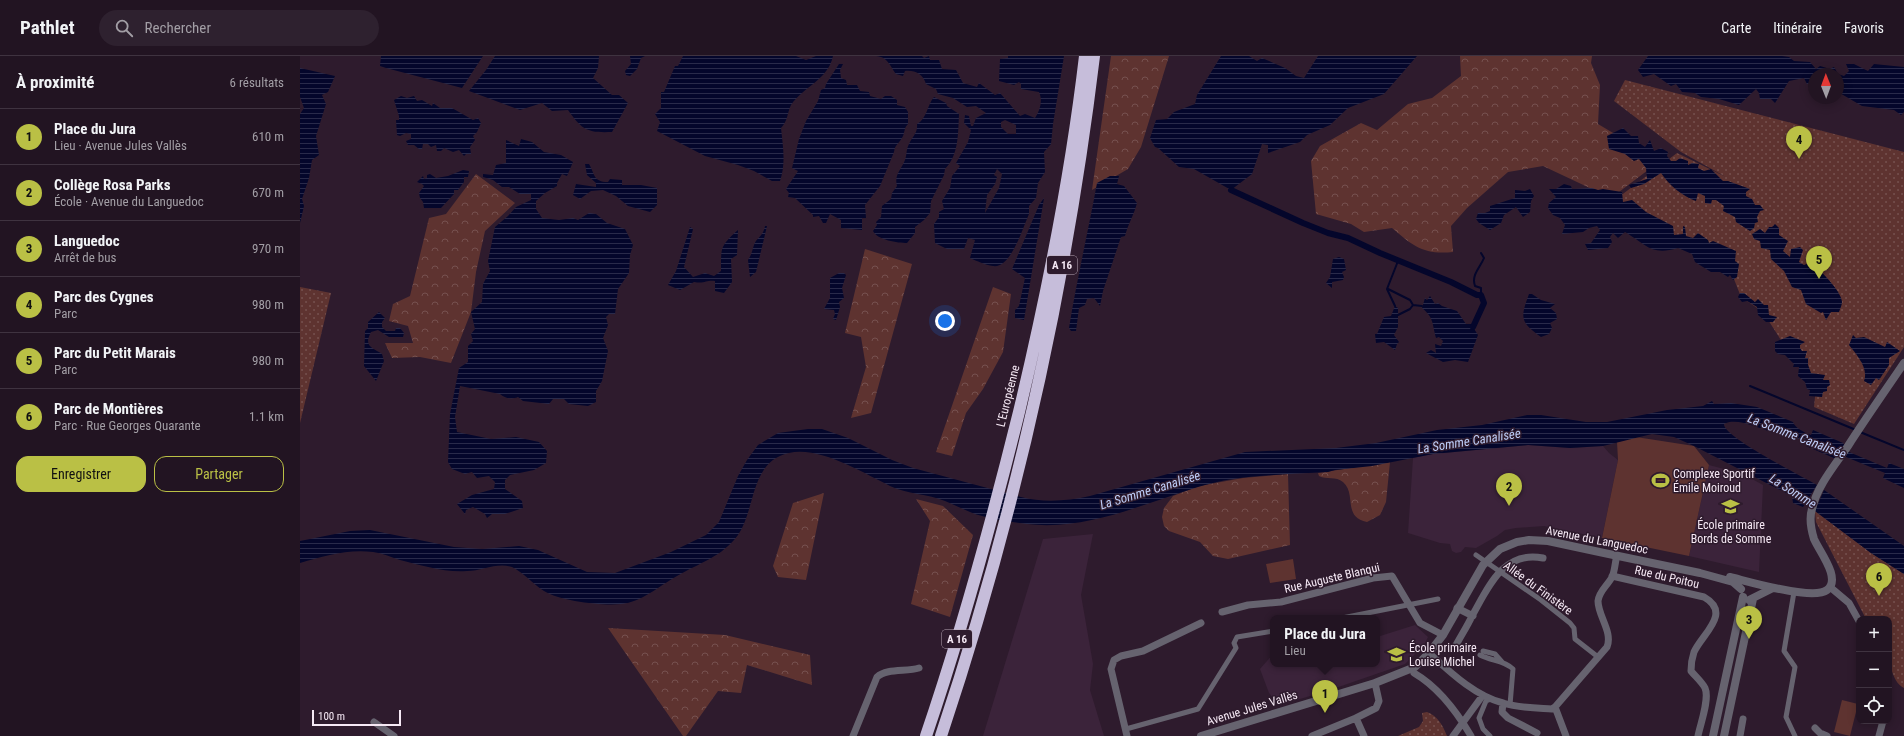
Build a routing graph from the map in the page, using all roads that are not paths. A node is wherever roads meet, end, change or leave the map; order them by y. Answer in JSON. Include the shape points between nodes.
{"nodes":[{"id":1,"x":1085,"y":56,"type":"edge"},
{"id":2,"x":1094,"y":56,"type":"edge"},
{"id":3,"x":1904,"y":363,"type":"edge"},
{"id":4,"x":1476,"y":555,"type":"dead end"},
{"id":5,"x":1616,"y":555,"type":"junction"},
{"id":6,"x":1543,"y":558,"type":"dead end"},
{"id":7,"x":1486,"y":562,"type":"junction"},
{"id":8,"x":1499,"y":572,"type":"junction"},
{"id":9,"x":1700,"y":573,"type":"junction"},
{"id":10,"x":1612,"y":576,"type":"junction"},
{"id":11,"x":1751,"y":584,"type":"junction"},
{"id":12,"x":1830,"y":587,"type":"junction"},
{"id":13,"x":1773,"y":588,"type":"junction"},
{"id":14,"x":1794,"y":592,"type":"junction"},
{"id":15,"x":1742,"y":593,"type":"junction"},
{"id":16,"x":1754,"y":598,"type":"junction"},
{"id":17,"x":1438,"y":599,"type":"dead end"},
{"id":18,"x":1409,"y":605,"type":"junction"},
{"id":19,"x":1457,"y":608,"type":"junction"},
{"id":20,"x":1222,"y":612,"type":"dead end"},
{"id":21,"x":1357,"y":615,"type":"edge"},
{"id":22,"x":1472,"y":616,"type":"junction"},
{"id":23,"x":1856,"y":616,"type":"edge"},
{"id":24,"x":1200,"y":624,"type":"dead end"},
{"id":25,"x":1270,"y":632,"type":"edge"},
{"id":26,"x":1443,"y":636,"type":"junction"},
{"id":27,"x":1454,"y":649,"type":"dead end"},
{"id":28,"x":1482,"y":653,"type":"dead end"},
{"id":29,"x":1431,"y":655,"type":"junction"},
{"id":30,"x":1598,"y":657,"type":"junction"},
{"id":31,"x":1421,"y":665,"type":"junction"},
{"id":32,"x":919,"y":668,"type":"dead end"},
{"id":33,"x":1414,"y":673,"type":"junction"},
{"id":34,"x":1376,"y":682,"type":"junction"},
{"id":35,"x":1483,"y":695,"type":"junction"},
{"id":36,"x":1491,"y":699,"type":"junction"},
{"id":37,"x":1506,"y":704,"type":"junction"},
{"id":38,"x":1555,"y":707,"type":"junction"},
{"id":39,"x":1356,"y":718,"type":"junction"},
{"id":40,"x":1743,"y":719,"type":"dead end"},
{"id":41,"x":374,"y":722,"type":"dead end"},
{"id":42,"x":1463,"y":723,"type":"junction"},
{"id":43,"x":1883,"y":724,"type":"edge"},
{"id":44,"x":1815,"y":728,"type":"dead end"},
{"id":45,"x":1126,"y":733,"type":"edge"},
{"id":46,"x":1537,"y":733,"type":"dead end"},
{"id":47,"x":394,"y":736,"type":"edge"},
{"id":48,"x":853,"y":736,"type":"edge"},
{"id":49,"x":926,"y":736,"type":"edge"},
{"id":50,"x":941,"y":736,"type":"edge"},
{"id":51,"x":1201,"y":736,"type":"edge"},
{"id":52,"x":1312,"y":736,"type":"edge"},
{"id":53,"x":1364,"y":736,"type":"edge"},
{"id":54,"x":1453,"y":736,"type":"edge"},
{"id":55,"x":1471,"y":736,"type":"edge"},
{"id":56,"x":1490,"y":736,"type":"edge"},
{"id":57,"x":1566,"y":736,"type":"edge"},
{"id":58,"x":1698,"y":736,"type":"edge"},
{"id":59,"x":1713,"y":736,"type":"edge"},
{"id":60,"x":1724,"y":736,"type":"edge"},
{"id":61,"x":1740,"y":736,"type":"edge"},
{"id":62,"x":1795,"y":736,"type":"edge"},
{"id":63,"x":1827,"y":736,"type":"edge"},
{"id":64,"x":1879,"y":736,"type":"edge"}],
"edges":[{"from":1,"to":49,"type":"highway","name":"L'Européenne","number":"A 16","via":[[1057,235],[1031,362],[986,541]]},
{"from":2,"to":50,"type":"highway","number":"A 16","via":[[1057,291],[1019,471],[1000,545]]},
{"from":3,"to":12,"type":"street","via":[[1837,462],[1820,489],[1812,509],[1812,533],[1832,573]]},
{"from":4,"to":7,"type":"street","name":"Allée du Finistère"},
{"from":5,"to":7,"type":"street","name":"Avenue du Languedoc","via":[[1548,541],[1529,540],[1500,549]]},
{"from":5,"to":9,"type":"street","name":"Avenue du Languedoc"},
{"from":5,"to":10,"type":"street"},
{"from":6,"to":8,"type":"street","via":[[1532,556],[1521,559]]},
{"from":7,"to":8,"type":"street","name":"Allée du Finistère"},
{"from":7,"to":19,"type":"street","name":"Avenue du Languedoc"},
{"from":8,"to":22,"type":"street","via":[[1491,581]]},
{"from":8,"to":30,"type":"street","name":"Allée du Finistère","via":[[1542,600],[1570,623],[1574,628],[1575,639]]},
{"from":9,"to":11,"type":"street","name":"Avenue du Languedoc","via":[[1707,572]]},
{"from":9,"to":15,"type":"street","name":"Avenue du Languedoc","via":[[1732,582]]},
{"from":10,"to":30,"type":"street","via":[[1598,600],[1609,642]]},
{"from":10,"to":58,"type":"street","name":"Rue du Poitou","via":[[1704,597],[1714,603],[1715,618],[1692,660],[1691,671],[1706,693]]},
{"from":11,"to":13,"type":"street","name":"Avenue du Languedoc"},
{"from":11,"to":15,"type":"street","via":[[1743,585]]},
{"from":11,"to":16,"type":"street","via":[[1758,592]]},
{"from":12,"to":14,"type":"street","name":"Avenue du Languedoc","via":[[1821,593]]},
{"from":12,"to":23,"type":"street","via":[[1849,603]]},
{"from":13,"to":14,"type":"street","name":"Avenue du Languedoc"},
{"from":13,"to":16,"type":"street"},
{"from":14,"to":62,"type":"street","via":[[1784,651],[1795,666],[1786,717]]},
{"from":15,"to":16,"type":"street","via":[[1748,600]]},
{"from":15,"to":59,"type":"street"},
{"from":16,"to":60,"type":"street"},
{"from":17,"to":18,"type":"street"},
{"from":18,"to":20,"type":"street","name":"Rue Auguste Blanqui","via":[[1396,580],[1392,576],[1387,576],[1280,602],[1248,605]]},
{"from":18,"to":21,"type":"street"},
{"from":18,"to":26,"type":"street","name":"Rue Auguste Blanqui","via":[[1420,623]]},
{"from":19,"to":22,"type":"street"},
{"from":19,"to":26,"type":"street","name":"Avenue du Languedoc"},
{"from":22,"to":27,"type":"street"},
{"from":24,"to":45,"type":"street","via":[[1143,651],[1114,660],[1111,669]]},
{"from":25,"to":45,"type":"street","via":[[1237,638],[1234,643],[1236,648],[1198,709]]},
{"from":26,"to":29,"type":"street","name":"Avenue du Languedoc"},
{"from":28,"to":37,"type":"street","via":[[1495,654],[1513,669]]},
{"from":29,"to":31,"type":"street","name":"Avenue du Languedoc"},
{"from":29,"to":35,"type":"street"},
{"from":30,"to":38,"type":"street"},
{"from":31,"to":33,"type":"street","name":"Avenue Jules Vallès"},
{"from":31,"to":34,"type":"street","name":"Avenue Jules Vallès"},
{"from":32,"to":48,"type":"street","via":[[882,673],[877,677]]},
{"from":33,"to":34,"type":"street","name":"Avenue Jules Vallès"},
{"from":33,"to":42,"type":"street","via":[[1430,684]]},
{"from":34,"to":39,"type":"street","via":[[1379,701],[1376,708]]},
{"from":34,"to":51,"type":"street","name":"Avenue Jules Vallès"},
{"from":35,"to":36,"type":"street"},
{"from":35,"to":42,"type":"street"},
{"from":36,"to":37,"type":"street"},
{"from":36,"to":56,"type":"street","via":[[1486,701],[1479,718],[1483,729]]},
{"from":37,"to":38,"type":"street","via":[[1552,709]]},
{"from":37,"to":46,"type":"street","via":[[1502,712],[1508,718]]},
{"from":38,"to":57,"type":"street"},
{"from":39,"to":52,"type":"street"},
{"from":39,"to":53,"type":"street"},
{"from":40,"to":61,"type":"street"},
{"from":41,"to":47,"type":"street"},
{"from":42,"to":54,"type":"street"},
{"from":42,"to":55,"type":"street"},
{"from":43,"to":64,"type":"street"},
{"from":44,"to":63,"type":"street"}]}
